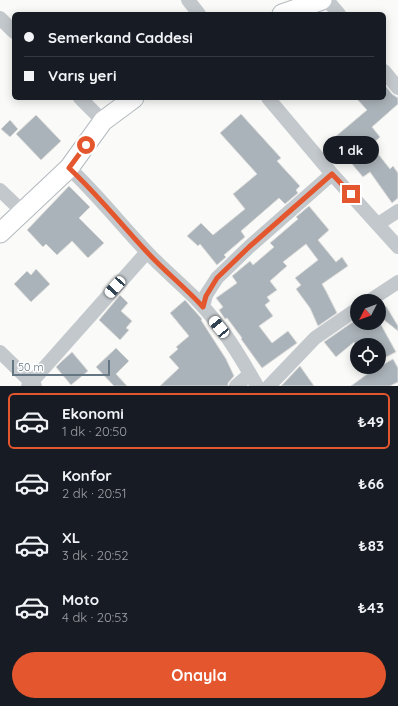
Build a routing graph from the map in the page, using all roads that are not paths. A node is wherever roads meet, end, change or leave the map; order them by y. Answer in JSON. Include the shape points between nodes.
{"nodes":[{"id":1,"x":188,"y":0,"type":"edge"},
{"id":2,"x":322,"y":0,"type":"edge"},
{"id":3,"x":327,"y":0,"type":"edge"},
{"id":4,"x":197,"y":12,"type":"edge"},
{"id":5,"x":288,"y":12,"type":"edge"},
{"id":6,"x":337,"y":12,"type":"edge"},
{"id":7,"x":0,"y":18,"type":"edge"},
{"id":8,"x":12,"y":30,"type":"edge"},
{"id":9,"x":386,"y":73,"type":"edge"},
{"id":10,"x":398,"y":88,"type":"edge"},
{"id":11,"x":82,"y":100,"type":"edge"},
{"id":12,"x":131,"y":100,"type":"edge"},
{"id":13,"x":270,"y":100,"type":"edge"},
{"id":14,"x":103,"y":121,"type":"junction"},
{"id":15,"x":69,"y":168,"type":"junction"},
{"id":16,"x":332,"y":174,"type":"junction"},
{"id":17,"x":0,"y":190,"type":"edge"},
{"id":18,"x":398,"y":211,"type":"edge"},
{"id":19,"x":23,"y":212,"type":"junction"},
{"id":20,"x":378,"y":224,"type":"junction"},
{"id":21,"x":0,"y":233,"type":"edge"},
{"id":22,"x":398,"y":247,"type":"edge"},
{"id":23,"x":147,"y":252,"type":"junction"},
{"id":24,"x":398,"y":282,"type":"edge"},
{"id":25,"x":380,"y":294,"type":"edge"},
{"id":26,"x":203,"y":307,"type":"junction"},
{"id":27,"x":350,"y":314,"type":"edge"},
{"id":28,"x":0,"y":352,"type":"edge"},
{"id":29,"x":253,"y":380,"type":"edge"},
{"id":30,"x":31,"y":385,"type":"edge"},
{"id":31,"x":236,"y":386,"type":"edge"},
{"id":32,"x":269,"y":386,"type":"edge"}],
"edges":[{"from":1,"to":4,"type":"street"},
{"from":2,"to":5,"type":"street"},
{"from":3,"to":6,"type":"street"},
{"from":7,"to":8,"type":"street"},
{"from":9,"to":10,"type":"street"},
{"from":11,"to":14,"type":"street"},
{"from":12,"to":14,"type":"street"},
{"from":13,"to":16,"type":"street"},
{"from":14,"to":15,"type":"street"},
{"from":15,"to":19,"type":"street"},
{"from":15,"to":23,"type":"street"},
{"from":16,"to":20,"type":"street"},
{"from":16,"to":26,"type":"street","via":[[217,278],[206,296]]},
{"from":17,"to":19,"type":"street"},
{"from":18,"to":20,"type":"street"},
{"from":19,"to":21,"type":"street"},
{"from":20,"to":22,"type":"street"},
{"from":23,"to":26,"type":"street"},
{"from":23,"to":30,"type":"street"},
{"from":24,"to":25,"type":"street"},
{"from":26,"to":29,"type":"street","via":[[228,337]]},
{"from":27,"to":32,"type":"street","via":[[315,338]]},
{"from":28,"to":30,"type":"street"},
{"from":29,"to":31,"type":"street"}]}
